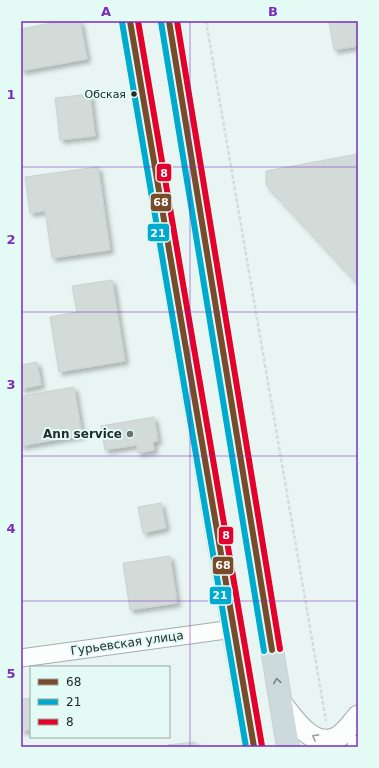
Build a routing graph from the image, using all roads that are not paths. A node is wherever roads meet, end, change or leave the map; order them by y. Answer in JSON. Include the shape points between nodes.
{"nodes":[{"id":1,"x":130,"y":21,"type":"edge"},
{"id":2,"x":169,"y":21,"type":"edge"},
{"id":3,"x":232,"y":629,"type":"junction"},
{"id":4,"x":21,"y":658,"type":"edge"},
{"id":5,"x":281,"y":703,"type":"junction"},
{"id":6,"x":358,"y":716,"type":"edge"},
{"id":7,"x":254,"y":747,"type":"edge"},
{"id":8,"x":288,"y":747,"type":"edge"}],
"edges":[{"from":1,"to":3,"type":"highway"},
{"from":5,"to":2,"type":"highway","one_way":true},
{"from":3,"to":4,"type":"street","name":"Гурьевская улица"},
{"from":3,"to":7,"type":"highway"},
{"from":6,"to":5,"type":"street","one_way":true,"via":[[339,736],[329,741],[320,740],[300,726]]},
{"from":5,"to":8,"type":"highway"}]}
